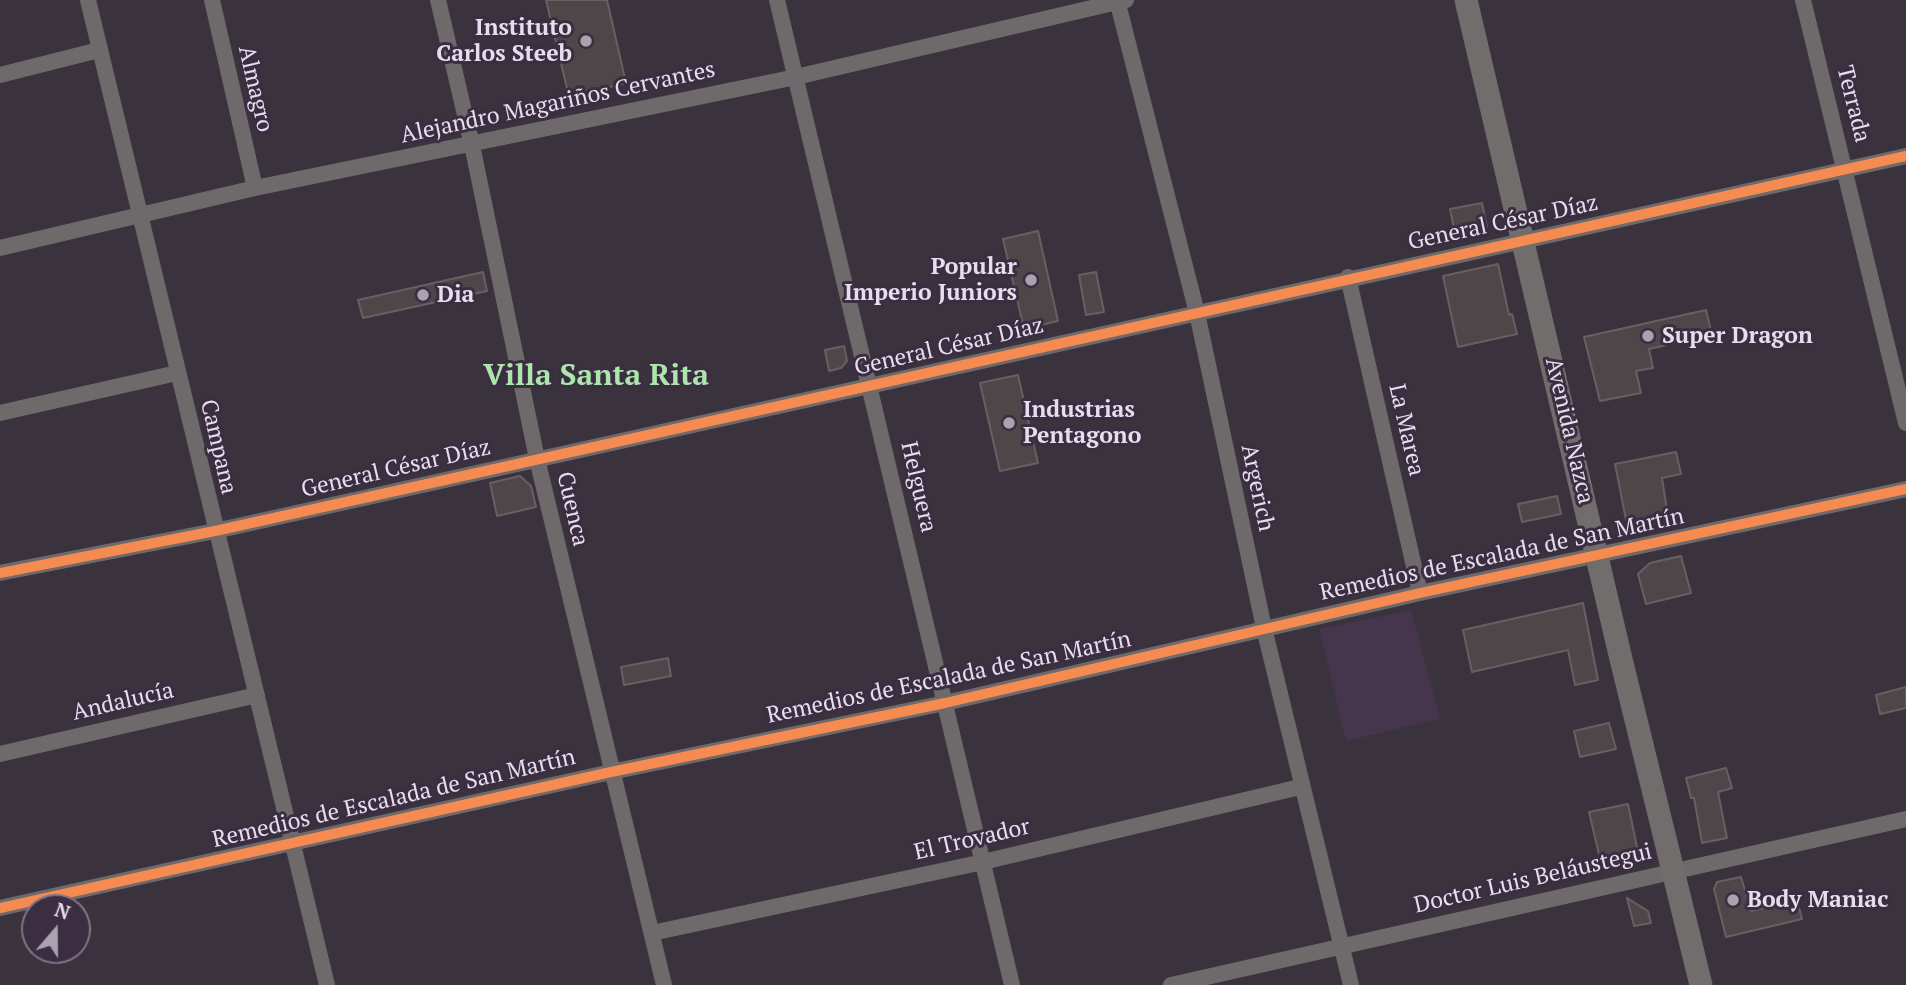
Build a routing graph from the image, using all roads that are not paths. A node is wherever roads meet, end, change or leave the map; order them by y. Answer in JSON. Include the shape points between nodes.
{"nodes":[{"id":1,"x":88,"y":0,"type":"edge"},
{"id":2,"x":212,"y":0,"type":"edge"},
{"id":3,"x":438,"y":0,"type":"edge"},
{"id":4,"x":777,"y":0,"type":"edge"},
{"id":5,"x":1466,"y":0,"type":"edge"},
{"id":6,"x":1803,"y":0,"type":"edge"},
{"id":7,"x":1120,"y":1,"type":"edge"},
{"id":8,"x":99,"y":50,"type":"junction"},
{"id":9,"x":0,"y":75,"type":"edge"},
{"id":10,"x":796,"y":77,"type":"junction"},
{"id":11,"x":472,"y":145,"type":"junction"},
{"id":12,"x":1906,"y":156,"type":"edge"},
{"id":13,"x":1847,"y":169,"type":"junction"},
{"id":14,"x":255,"y":188,"type":"junction"},
{"id":15,"x":140,"y":218,"type":"junction"},
{"id":16,"x":1524,"y":241,"type":"junction"},
{"id":17,"x":0,"y":248,"type":"edge"},
{"id":18,"x":1348,"y":277,"type":"junction"},
{"id":19,"x":1196,"y":313,"type":"junction"},
{"id":20,"x":177,"y":373,"type":"junction"},
{"id":21,"x":871,"y":387,"type":"junction"},
{"id":22,"x":0,"y":413,"type":"edge"},
{"id":23,"x":1906,"y":423,"type":"edge"},
{"id":24,"x":537,"y":459,"type":"junction"},
{"id":25,"x":1906,"y":489,"type":"edge"},
{"id":26,"x":215,"y":531,"type":"junction"},
{"id":27,"x":1597,"y":555,"type":"junction"},
{"id":28,"x":0,"y":573,"type":"edge"},
{"id":29,"x":1420,"y":593,"type":"junction"},
{"id":30,"x":1264,"y":628,"type":"junction"},
{"id":31,"x":257,"y":695,"type":"junction"},
{"id":32,"x":946,"y":703,"type":"junction"},
{"id":33,"x":0,"y":754,"type":"edge"},
{"id":34,"x":611,"y":772,"type":"junction"},
{"id":35,"x":1300,"y":787,"type":"junction"},
{"id":36,"x":1906,"y":819,"type":"edge"},
{"id":37,"x":294,"y":843,"type":"junction"},
{"id":38,"x":983,"y":862,"type":"junction"},
{"id":39,"x":1674,"y":870,"type":"junction"},
{"id":40,"x":0,"y":908,"type":"edge"},
{"id":41,"x":652,"y":933,"type":"junction"},
{"id":42,"x":1342,"y":946,"type":"junction"},
{"id":43,"x":327,"y":985,"type":"edge"},
{"id":44,"x":664,"y":985,"type":"edge"},
{"id":45,"x":1012,"y":985,"type":"edge"},
{"id":46,"x":1171,"y":985,"type":"edge"},
{"id":47,"x":1351,"y":985,"type":"edge"},
{"id":48,"x":1702,"y":985,"type":"edge"}],
"edges":[{"from":1,"to":8,"type":"street","name":"Campana"},
{"from":2,"to":14,"type":"street","name":"Almagro"},
{"from":3,"to":11,"type":"street","name":"Cuenca"},
{"from":4,"to":10,"type":"street","name":"Helguera"},
{"from":5,"to":16,"type":"main road","name":"Avenida Nazca"},
{"from":6,"to":13,"type":"street","name":"Terrada"},
{"from":7,"to":10,"type":"street","name":"Alejandro Magariños Cervantes"},
{"from":7,"to":19,"type":"street","name":"Argerich"},
{"from":8,"to":9,"type":"street"},
{"from":8,"to":15,"type":"street","name":"Campana"},
{"from":10,"to":11,"type":"street","name":"Alejandro Magariños Cervantes"},
{"from":10,"to":21,"type":"street","name":"Helguera"},
{"from":11,"to":14,"type":"street","name":"Alejandro Magariños Cervantes"},
{"from":11,"to":24,"type":"street","name":"Cuenca"},
{"from":12,"to":13,"type":"street","name":"General César Díaz"},
{"from":13,"to":16,"type":"street","name":"General César Díaz"},
{"from":13,"to":23,"type":"street","name":"Terrada"},
{"from":14,"to":15,"type":"street","name":"Alejandro Magariños Cervantes"},
{"from":15,"to":17,"type":"street","name":"Alejandro Magariños Cervantes"},
{"from":15,"to":20,"type":"street","name":"Campana"},
{"from":16,"to":18,"type":"street","name":"General César Díaz"},
{"from":16,"to":27,"type":"main road","name":"Avenida Nazca"},
{"from":18,"to":19,"type":"street","name":"General César Díaz"},
{"from":18,"to":29,"type":"street","name":"La Marea"},
{"from":19,"to":21,"type":"street","name":"General César Díaz"},
{"from":19,"to":30,"type":"street","name":"Argerich"},
{"from":20,"to":22,"type":"street"},
{"from":20,"to":26,"type":"street","name":"Campana"},
{"from":21,"to":24,"type":"street","name":"General César Díaz"},
{"from":21,"to":32,"type":"street","name":"Helguera"},
{"from":24,"to":26,"type":"street","name":"General César Díaz"},
{"from":24,"to":34,"type":"street","name":"Cuenca"},
{"from":25,"to":27,"type":"street","name":"Remedios de Escalada de San Martín"},
{"from":26,"to":28,"type":"street","name":"General César Díaz"},
{"from":26,"to":31,"type":"street","name":"Campana"},
{"from":27,"to":29,"type":"street","name":"Remedios de Escalada de San Martín"},
{"from":27,"to":39,"type":"main road","name":"Avenida Nazca"},
{"from":29,"to":30,"type":"street","name":"Remedios de Escalada de San Martín"},
{"from":30,"to":32,"type":"street","name":"Remedios de Escalada de San Martín"},
{"from":30,"to":35,"type":"street","name":"Argerich"},
{"from":31,"to":33,"type":"street","name":"Andalucía"},
{"from":31,"to":37,"type":"street","name":"Campana"},
{"from":32,"to":34,"type":"street","name":"Remedios de Escalada de San Martín"},
{"from":32,"to":38,"type":"street","name":"Helguera"},
{"from":34,"to":37,"type":"street","name":"Remedios de Escalada de San Martín"},
{"from":34,"to":41,"type":"street","name":"Cuenca"},
{"from":35,"to":38,"type":"street","name":"El Trovador"},
{"from":35,"to":42,"type":"street","name":"Argerich"},
{"from":36,"to":39,"type":"street","name":"Doctor Luis Beláustegui"},
{"from":37,"to":40,"type":"street","name":"Remedios de Escalada de San Martín"},
{"from":37,"to":43,"type":"street","name":"Campana"},
{"from":38,"to":41,"type":"street","name":"El Trovador"},
{"from":38,"to":45,"type":"street","name":"Helguera"},
{"from":39,"to":42,"type":"street","name":"Doctor Luis Beláustegui"},
{"from":39,"to":48,"type":"main road","name":"Avenida Nazca"},
{"from":41,"to":44,"type":"street","name":"Cuenca"},
{"from":42,"to":46,"type":"street","name":"Doctor Luis Beláustegui"},
{"from":42,"to":47,"type":"street","name":"Argerich"}]}
